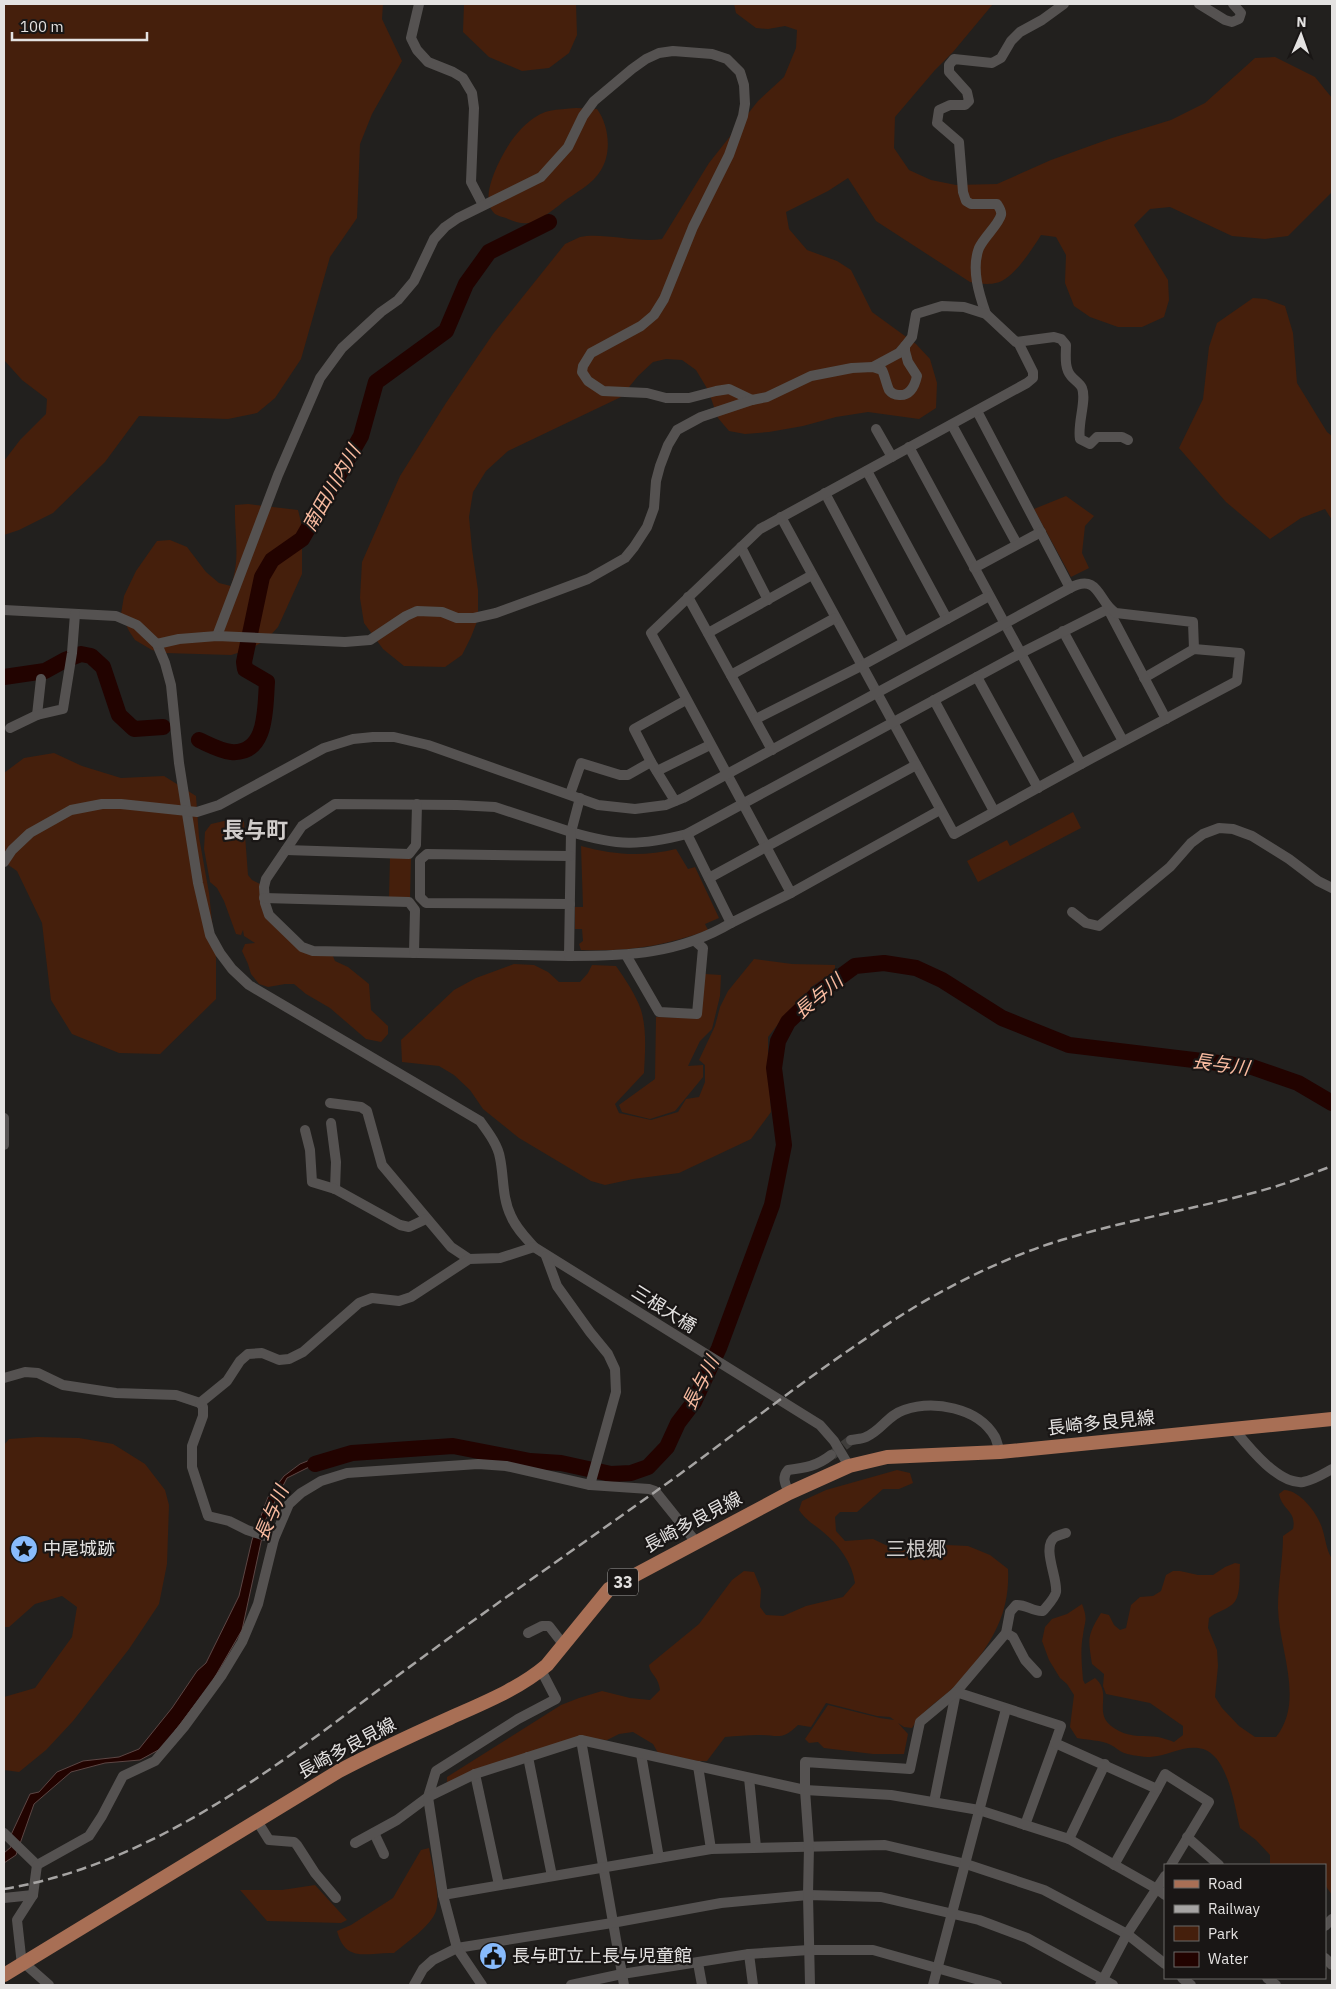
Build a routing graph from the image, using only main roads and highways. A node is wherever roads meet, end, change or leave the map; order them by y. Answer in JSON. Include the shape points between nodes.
{"nodes":[{"id":1,"x":1332,"y":1419,"type":"edge"},
{"id":2,"x":4,"y":1975,"type":"edge"}],
"edges":[{"from":1,"to":2,"type":"main road","name":"長崎多良見線","number":"33","via":[[1000,1452],[887,1457],[849,1466],[789,1493],[609,1589],[535,1675],[354,1763]]}]}
